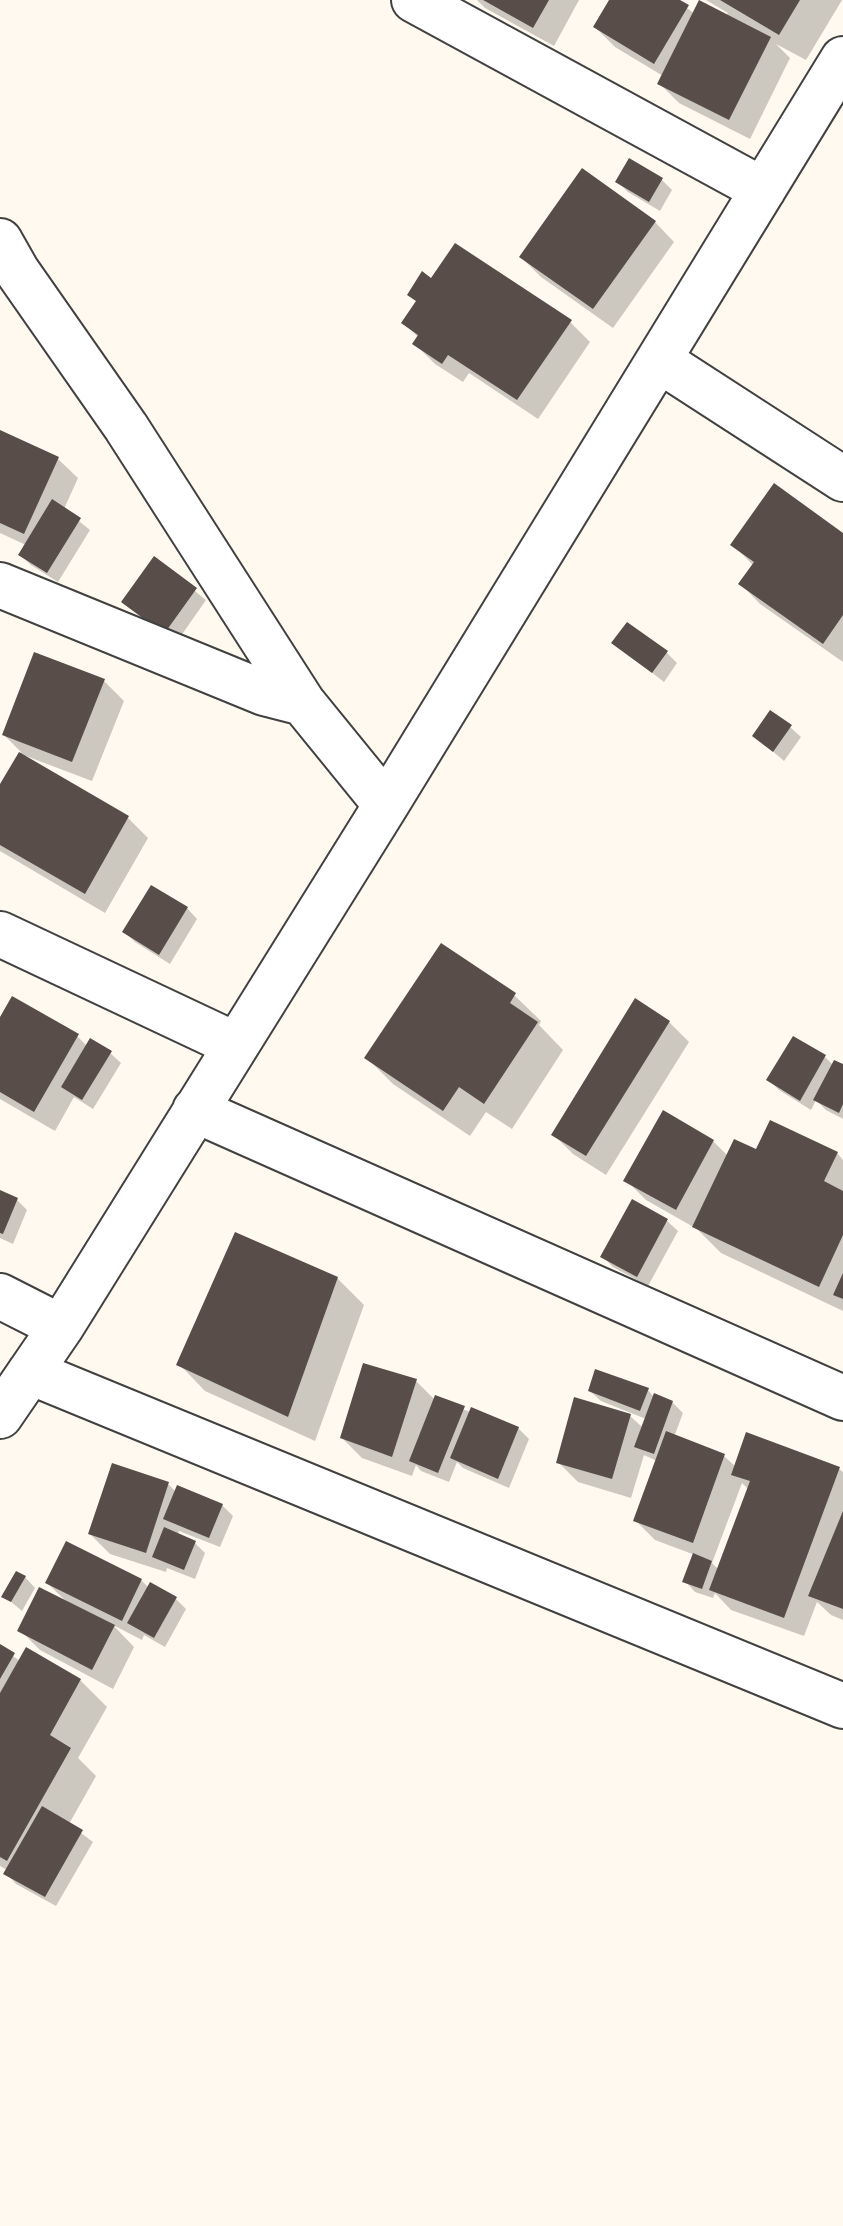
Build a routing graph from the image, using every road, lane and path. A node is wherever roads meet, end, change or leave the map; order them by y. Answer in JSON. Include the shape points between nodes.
{"nodes":[{"id":1,"x":414,"y":0,"type":"edge"},
{"id":2,"x":843,"y":59,"type":"edge"},
{"id":3,"x":763,"y":190,"type":"junction"},
{"id":4,"x":6,"y":261,"type":"edge"},
{"id":5,"x":659,"y":360,"type":"junction"},
{"id":6,"x":843,"y":479,"type":"edge"},
{"id":7,"x":0,"y":585,"type":"edge"},
{"id":8,"x":303,"y":703,"type":"junction"},
{"id":9,"x":386,"y":805,"type":"junction"},
{"id":10,"x":0,"y":934,"type":"edge"},
{"id":11,"x":236,"y":1045,"type":"junction"},
{"id":12,"x":195,"y":1110,"type":"junction"},
{"id":13,"x":0,"y":1296,"type":"edge"},
{"id":14,"x":61,"y":1327,"type":"junction"},
{"id":15,"x":30,"y":1372,"type":"junction"},
{"id":16,"x":843,"y":1398,"type":"edge"},
{"id":17,"x":0,"y":1416,"type":"edge"},
{"id":18,"x":843,"y":1706,"type":"edge"}],
"edges":[{"from":1,"to":3,"type":"street"},
{"from":2,"to":3,"type":"street"},
{"from":3,"to":5,"type":"street"},
{"from":4,"to":8,"type":"street","via":[[126,427]]},
{"from":5,"to":6,"type":"street"},
{"from":5,"to":9,"type":"street"},
{"from":7,"to":8,"type":"street","via":[[264,693]]},
{"from":8,"to":9,"type":"street"},
{"from":9,"to":11,"type":"street"},
{"from":10,"to":11,"type":"street"},
{"from":11,"to":12,"type":"street"},
{"from":12,"to":14,"type":"street"},
{"from":12,"to":16,"type":"street"},
{"from":13,"to":14,"type":"street"},
{"from":14,"to":15,"type":"street"},
{"from":15,"to":17,"type":"street"},
{"from":15,"to":18,"type":"street"}]}
